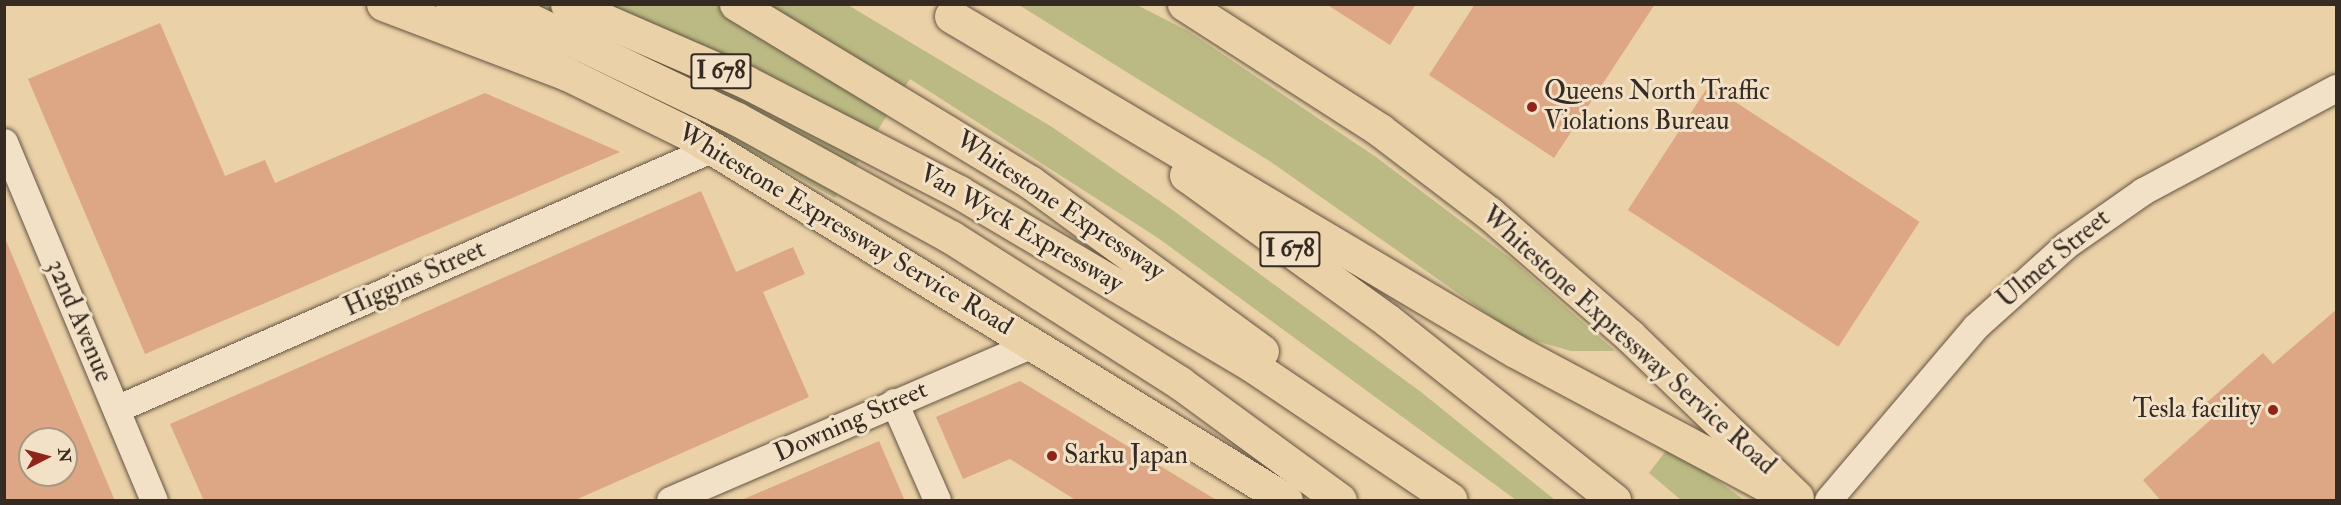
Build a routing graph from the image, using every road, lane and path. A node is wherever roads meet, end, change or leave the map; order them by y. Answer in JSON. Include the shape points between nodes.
{"nodes":[{"id":1,"x":382,"y":4,"type":"edge"},
{"id":2,"x":453,"y":4,"type":"edge"},
{"id":3,"x":497,"y":4,"type":"edge"},
{"id":4,"x":567,"y":4,"type":"edge"},
{"id":5,"x":735,"y":4,"type":"edge"},
{"id":6,"x":1184,"y":4,"type":"edge"},
{"id":7,"x":941,"y":10,"type":"edge"},
{"id":8,"x":567,"y":74,"type":"junction"},
{"id":9,"x":2337,"y":88,"type":"edge"},
{"id":10,"x":4,"y":141,"type":"edge"},
{"id":11,"x":713,"y":148,"type":"junction"},
{"id":12,"x":1032,"y":344,"type":"junction"},
{"id":13,"x":894,"y":402,"type":"junction"},
{"id":14,"x":116,"y":409,"type":"junction"},
{"id":15,"x":1273,"y":498,"type":"edge"},
{"id":16,"x":1451,"y":500,"type":"edge"},
{"id":17,"x":154,"y":501,"type":"edge"},
{"id":18,"x":670,"y":501,"type":"edge"},
{"id":19,"x":937,"y":501,"type":"edge"},
{"id":20,"x":1340,"y":501,"type":"edge"},
{"id":21,"x":1614,"y":501,"type":"edge"},
{"id":22,"x":1794,"y":501,"type":"edge"},
{"id":23,"x":1801,"y":501,"type":"edge"},
{"id":24,"x":1828,"y":501,"type":"edge"}],
"edges":[{"from":1,"to":8,"type":"main road","name":"Whitestone Expressway Service Road"},
{"from":2,"to":8,"type":"main road","via":[[504,40]]},
{"from":3,"to":20,"type":"main road","via":[[672,86],[850,180],[1132,351]]},
{"from":4,"to":16,"type":"main road","name":"Van Wyck Expressway","number":"I 678","via":[[871,144],[1253,366]]},
{"from":5,"to":16,"type":"main road","name":"Whitestone Expressway","via":[[898,98],[1149,264]]},
{"from":6,"to":23,"type":"main road","name":"Whitestone Expressway Service Road","via":[[1366,120],[1489,213],[1630,336]]},
{"from":7,"to":21,"type":"main road","number":"I 678","via":[[1317,268]]},
{"from":7,"to":22,"type":"main road","via":[[1515,351]]},
{"from":8,"to":11,"type":"main road","name":"Whitestone Expressway Service Road"},
{"from":9,"to":24,"type":"street","name":"Ulmer Street","via":[[2159,182],[2067,245],[1975,327]]},
{"from":10,"to":14,"type":"street","name":"32nd Avenue"},
{"from":11,"to":12,"type":"main road","name":"Whitestone Expressway Service Road"},
{"from":11,"to":14,"type":"street","name":"Higgins Street"},
{"from":12,"to":13,"type":"street","name":"Downing Street"},
{"from":12,"to":15,"type":"main road","name":"Whitestone Expressway Service Road"},
{"from":13,"to":18,"type":"street","name":"Downing Street"},
{"from":13,"to":19,"type":"street"},
{"from":14,"to":17,"type":"street","name":"32nd Avenue"}]}
